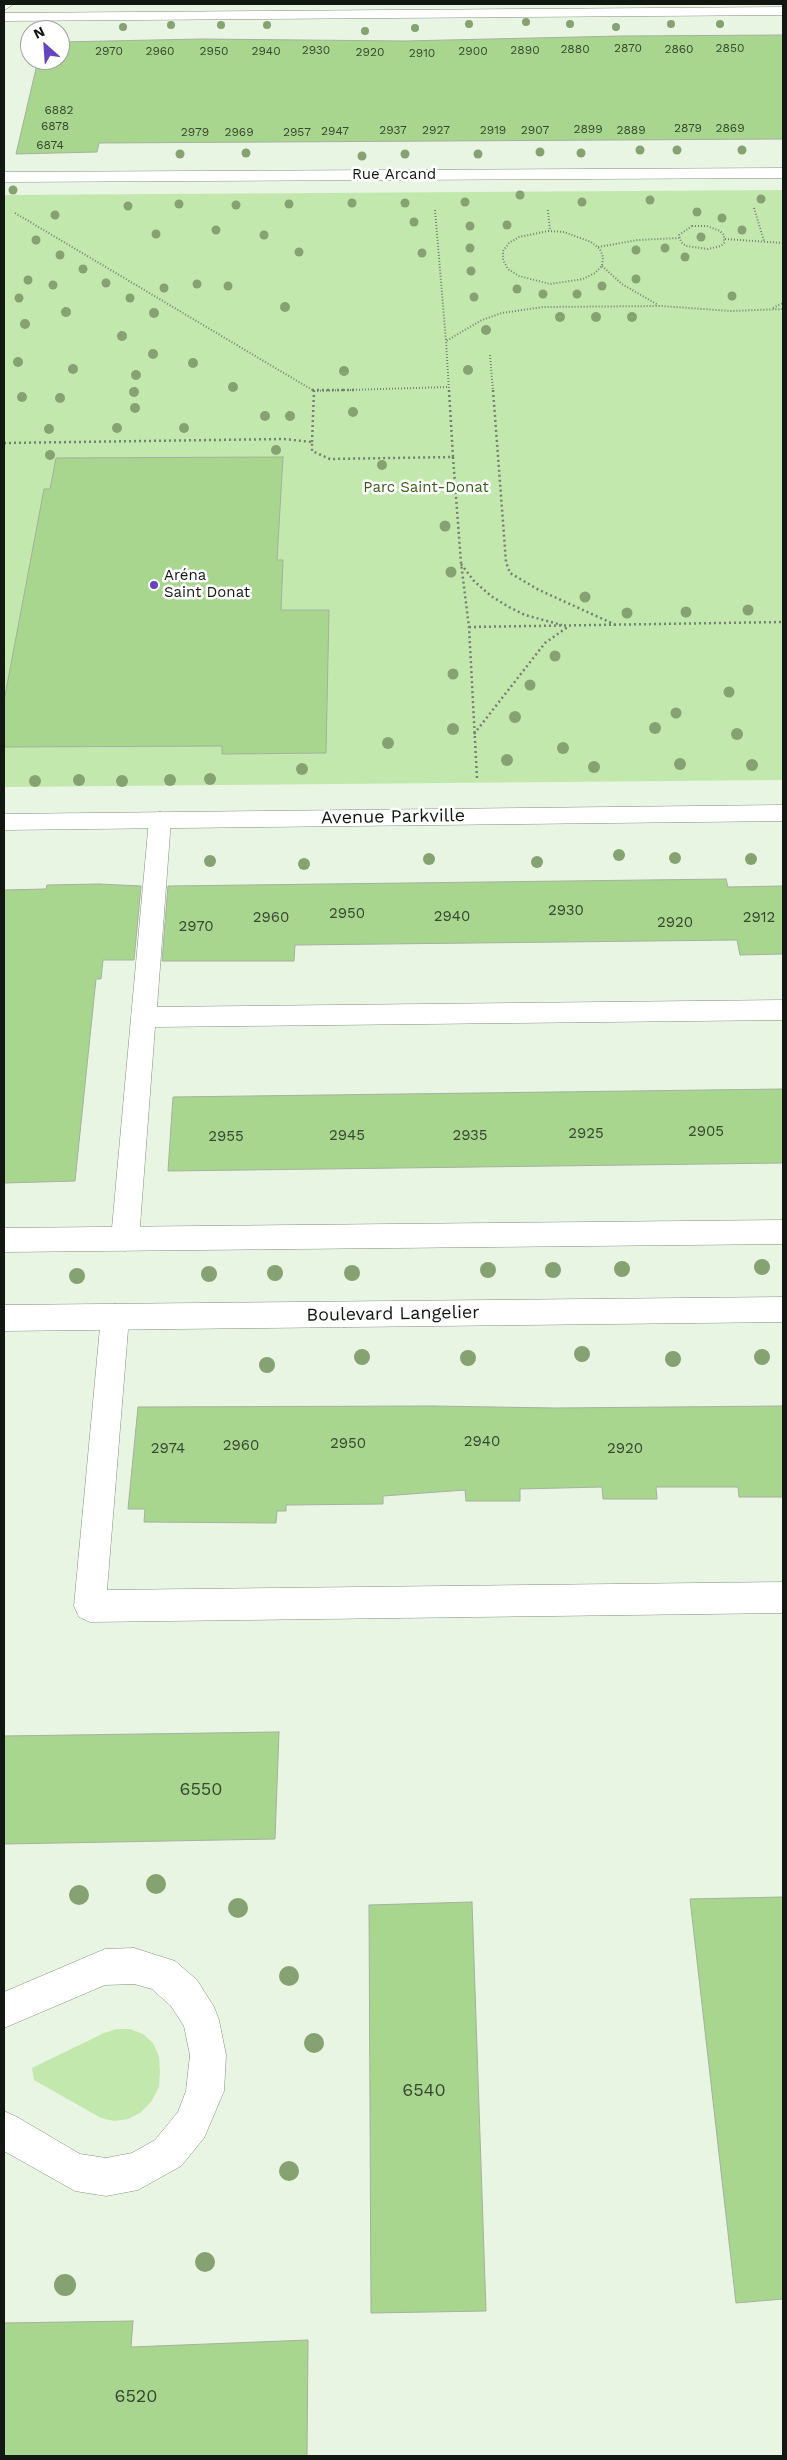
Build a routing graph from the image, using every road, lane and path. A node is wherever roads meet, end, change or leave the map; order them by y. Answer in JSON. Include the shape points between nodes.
{"nodes":[{"id":1,"x":783,"y":11,"type":"edge"},
{"id":2,"x":4,"y":17,"type":"edge"},
{"id":3,"x":783,"y":173,"type":"edge"},
{"id":4,"x":4,"y":177,"type":"edge"},
{"id":5,"x":753,"y":206,"type":"dead end"},
{"id":6,"x":435,"y":209,"type":"dead end"},
{"id":7,"x":12,"y":211,"type":"dead end"},
{"id":8,"x":679,"y":238,"type":"junction"},
{"id":9,"x":725,"y":239,"type":"junction"},
{"id":10,"x":764,"y":241,"type":"junction"},
{"id":11,"x":783,"y":243,"type":"edge"},
{"id":12,"x":597,"y":247,"type":"junction"},
{"id":13,"x":602,"y":266,"type":"junction"},
{"id":14,"x":783,"y":303,"type":"edge"},
{"id":15,"x":661,"y":306,"type":"junction"},
{"id":16,"x":770,"y":309,"type":"junction"},
{"id":17,"x":783,"y":309,"type":"edge"},
{"id":18,"x":446,"y":342,"type":"junction"},
{"id":19,"x":490,"y":355,"type":"dead end"},
{"id":20,"x":448,"y":387,"type":"junction"},
{"id":21,"x":314,"y":391,"type":"junction"},
{"id":22,"x":312,"y":442,"type":"junction"},
{"id":23,"x":4,"y":443,"type":"edge"},
{"id":24,"x":453,"y":457,"type":"junction"},
{"id":25,"x":461,"y":563,"type":"junction"},
{"id":26,"x":783,"y":622,"type":"edge"},
{"id":27,"x":616,"y":625,"type":"junction"},
{"id":28,"x":570,"y":626,"type":"junction"},
{"id":29,"x":469,"y":627,"type":"junction"},
{"id":30,"x":474,"y":734,"type":"junction"},
{"id":31,"x":478,"y":786,"type":"dead end"},
{"id":32,"x":783,"y":814,"type":"edge"},
{"id":33,"x":160,"y":820,"type":"junction"},
{"id":34,"x":4,"y":822,"type":"edge"},
{"id":35,"x":783,"y":1010,"type":"edge"},
{"id":36,"x":142,"y":1017,"type":"junction"},
{"id":37,"x":783,"y":1232,"type":"edge"},
{"id":38,"x":125,"y":1239,"type":"junction"},
{"id":39,"x":4,"y":1240,"type":"edge"},
{"id":40,"x":783,"y":1310,"type":"edge"},
{"id":41,"x":115,"y":1317,"type":"junction"},
{"id":42,"x":4,"y":1318,"type":"edge"},
{"id":43,"x":783,"y":1598,"type":"edge"},
{"id":44,"x":4,"y":2010,"type":"edge"},
{"id":45,"x":4,"y":2130,"type":"edge"}],
"edges":[{"from":1,"to":2,"type":"street"},
{"from":3,"to":4,"type":"street","name":"Rue Arcand"},
{"from":5,"to":10,"type":"path"},
{"from":6,"to":18,"type":"path"},
{"from":7,"to":21,"type":"path"},
{"from":8,"to":9,"type":"path","via":[[686,246],[700,250],[721,246]]},
{"from":8,"to":9,"type":"path","via":[[686,228],[700,226],[720,231]]},
{"from":8,"to":12,"type":"path"},
{"from":9,"to":10,"type":"path"},
{"from":10,"to":11,"type":"path"},
{"from":12,"to":13,"type":"path","via":[[603,257]]},
{"from":12,"to":13,"type":"path","via":[[579,236],[564,232],[532,233],[509,243],[503,251],[502,260],[518,276],[550,284],[583,279]]},
{"from":13,"to":15,"type":"path","via":[[635,293]]},
{"from":14,"to":16,"type":"path"},
{"from":15,"to":16,"type":"path","via":[[713,311]]},
{"from":15,"to":18,"type":"path","via":[[524,308],[482,320]]},
{"from":16,"to":17,"type":"path"},
{"from":18,"to":20,"type":"path"},
{"from":19,"to":27,"type":"path","via":[[506,562],[510,573]]},
{"from":20,"to":21,"type":"path"},
{"from":20,"to":24,"type":"path"},
{"from":21,"to":22,"type":"path"},
{"from":22,"to":23,"type":"path","via":[[283,439]]},
{"from":22,"to":24,"type":"path","via":[[312,451],[330,459]]},
{"from":24,"to":25,"type":"path"},
{"from":25,"to":28,"type":"path","via":[[490,596],[509,607],[546,622]]},
{"from":25,"to":29,"type":"path"},
{"from":26,"to":27,"type":"path"},
{"from":27,"to":28,"type":"path"},
{"from":28,"to":29,"type":"path"},
{"from":28,"to":30,"type":"path","via":[[545,643]]},
{"from":29,"to":30,"type":"path"},
{"from":30,"to":31,"type":"path"},
{"from":32,"to":33,"type":"street","name":"Avenue Parkville"},
{"from":33,"to":34,"type":"street","name":"Avenue Parkville"},
{"from":33,"to":36,"type":"street"},
{"from":35,"to":36,"type":"street"},
{"from":36,"to":38,"type":"street"},
{"from":37,"to":38,"type":"street"},
{"from":38,"to":39,"type":"street"},
{"from":40,"to":41,"type":"street","name":"Boulevard Langelier"},
{"from":41,"to":42,"type":"street","name":"Boulevard Langelier"},
{"from":41,"to":43,"type":"street","via":[[90,1606]]},
{"from":44,"to":45,"type":"street","via":[[105,1967],[134,1966],[162,1974],[184,1993],[201,2020],[208,2055],[204,2091],[191,2125],[168,2153],[138,2171],[106,2177],[75,2172]]}]}
